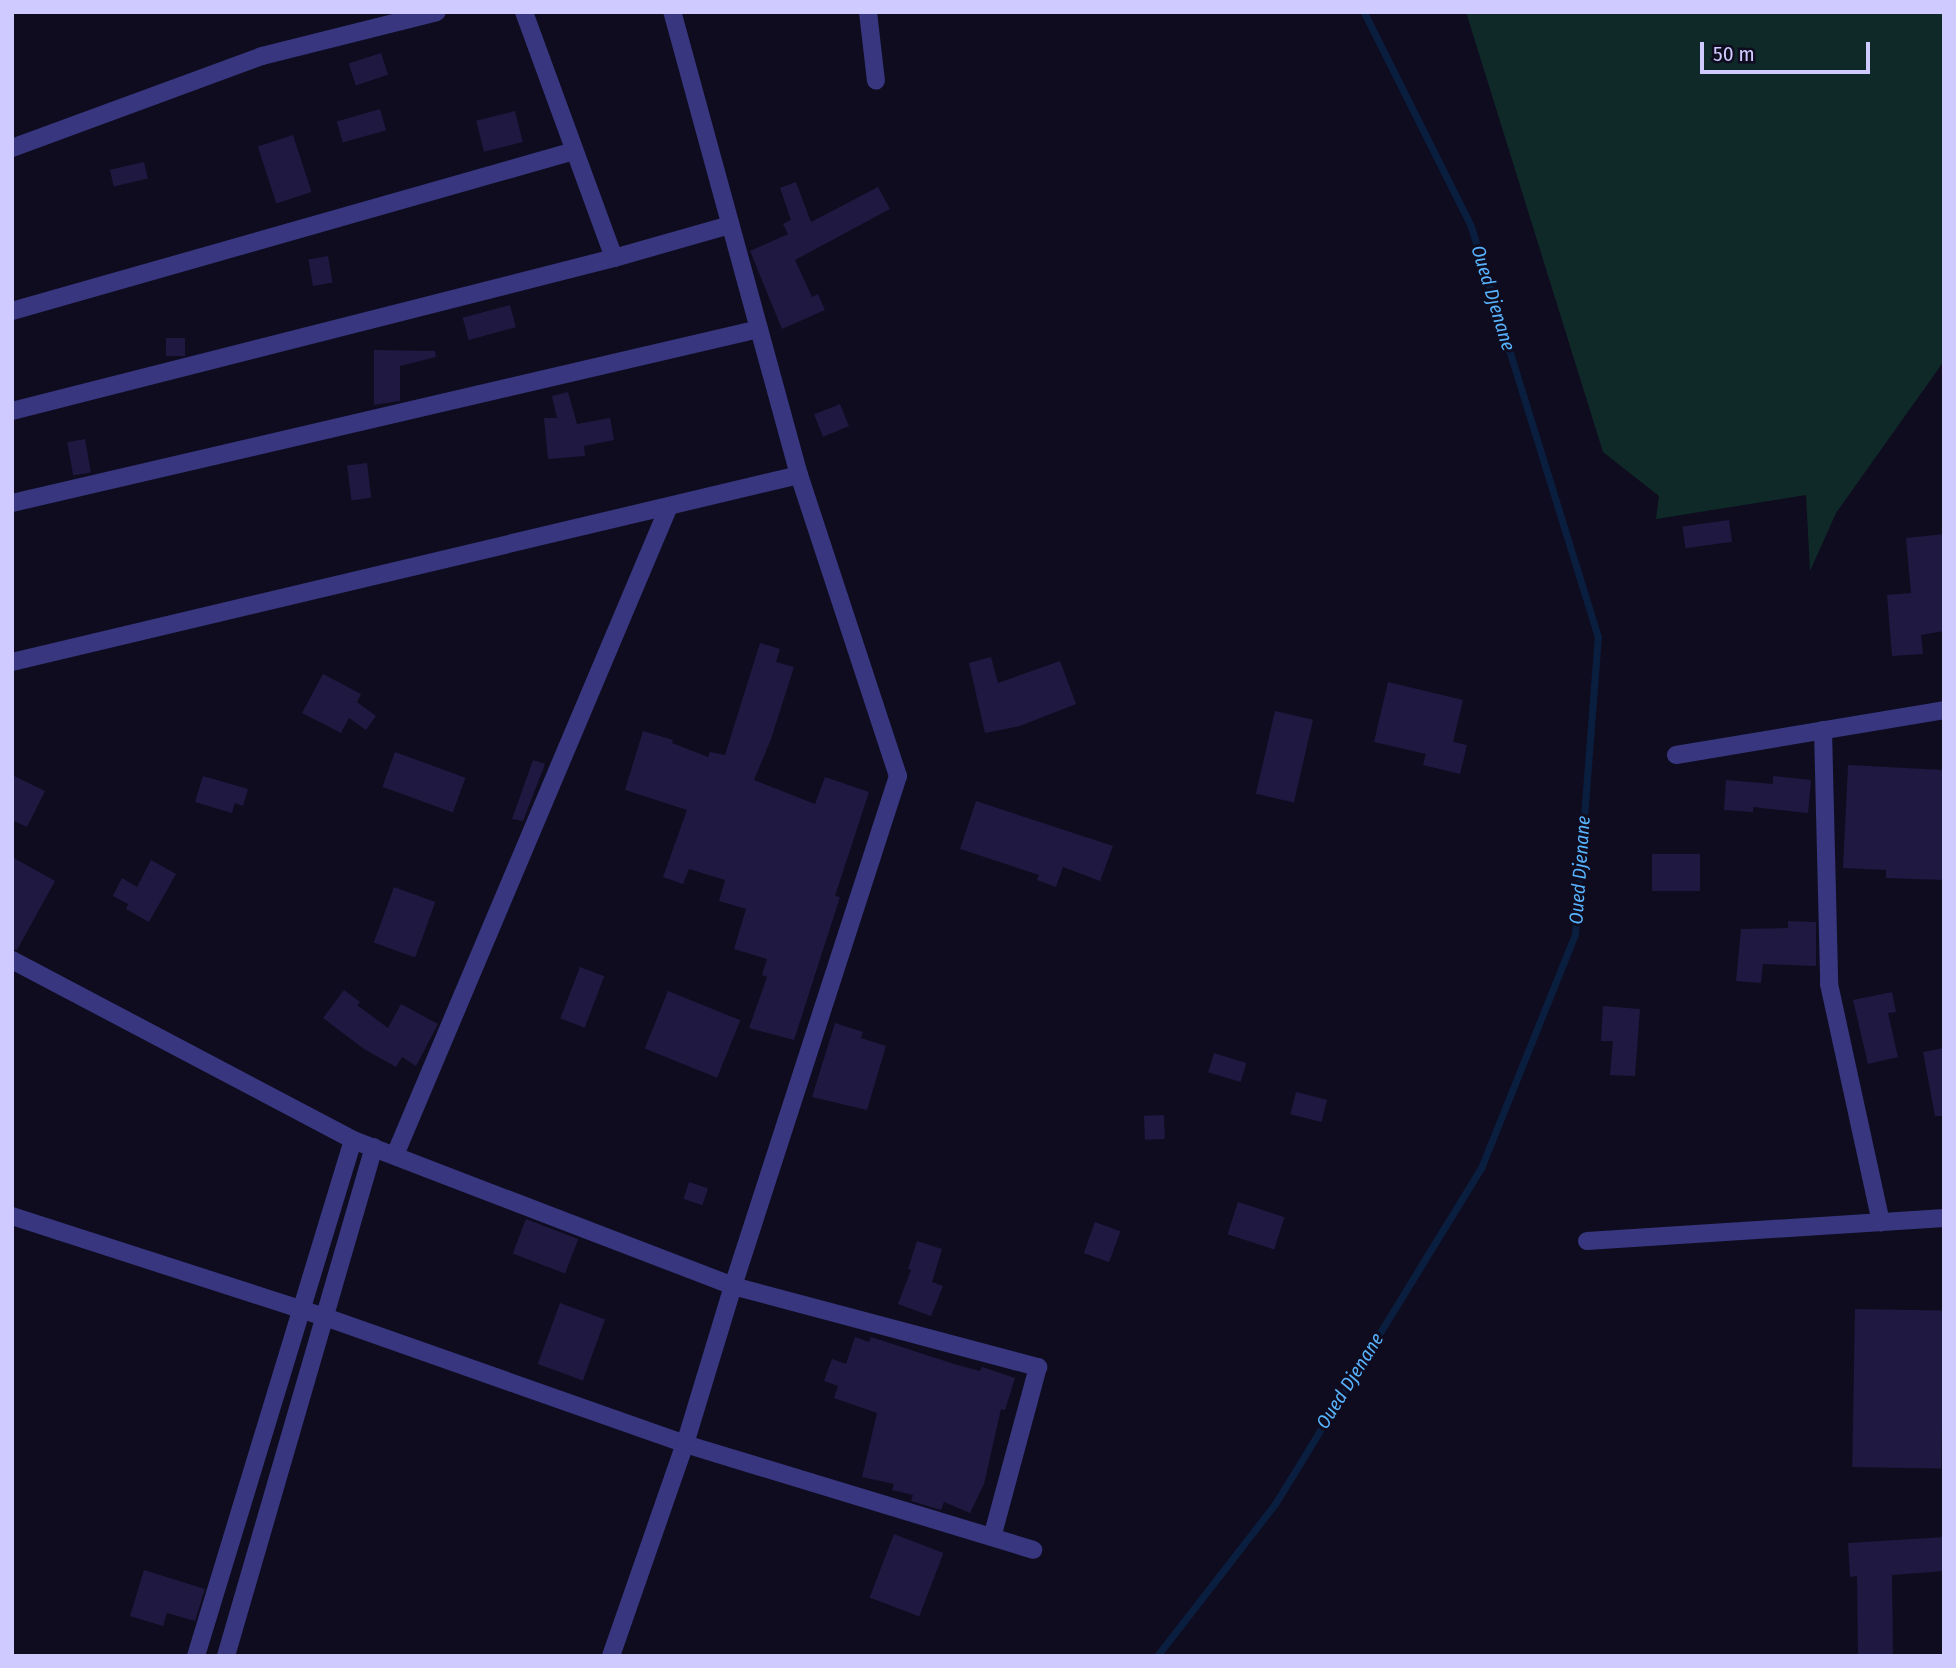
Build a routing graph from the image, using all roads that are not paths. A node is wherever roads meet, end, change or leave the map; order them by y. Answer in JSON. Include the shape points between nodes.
{"nodes":[{"id":1,"x":437,"y":12,"type":"edge"},
{"id":2,"x":524,"y":12,"type":"edge"},
{"id":3,"x":672,"y":12,"type":"edge"},
{"id":4,"x":868,"y":12,"type":"edge"},
{"id":5,"x":876,"y":81,"type":"dead end"},
{"id":6,"x":12,"y":148,"type":"edge"},
{"id":7,"x":575,"y":151,"type":"junction"},
{"id":8,"x":730,"y":225,"type":"junction"},
{"id":9,"x":614,"y":258,"type":"junction"},
{"id":10,"x":12,"y":311,"type":"edge"},
{"id":11,"x":759,"y":329,"type":"junction"},
{"id":12,"x":12,"y":411,"type":"edge"},
{"id":13,"x":799,"y":475,"type":"junction"},
{"id":14,"x":12,"y":503,"type":"edge"},
{"id":15,"x":669,"y":506,"type":"junction"},
{"id":16,"x":12,"y":662,"type":"edge"},
{"id":17,"x":1944,"y":710,"type":"edge"},
{"id":18,"x":1823,"y":730,"type":"junction"},
{"id":19,"x":1676,"y":755,"type":"dead end"},
{"id":20,"x":12,"y":960,"type":"edge"},
{"id":21,"x":353,"y":1140,"type":"junction"},
{"id":22,"x":374,"y":1147,"type":"junction"},
{"id":23,"x":395,"y":1155,"type":"junction"},
{"id":24,"x":12,"y":1216,"type":"edge"},
{"id":25,"x":1944,"y":1218,"type":"edge"},
{"id":26,"x":1881,"y":1222,"type":"junction"},
{"id":27,"x":1587,"y":1241,"type":"dead end"},
{"id":28,"x":733,"y":1286,"type":"junction"},
{"id":29,"x":302,"y":1310,"type":"junction"},
{"id":30,"x":325,"y":1317,"type":"junction"},
{"id":31,"x":685,"y":1444,"type":"junction"},
{"id":32,"x":992,"y":1537,"type":"junction"},
{"id":33,"x":1032,"y":1550,"type":"dead end"},
{"id":34,"x":196,"y":1656,"type":"edge"},
{"id":35,"x":226,"y":1656,"type":"edge"},
{"id":36,"x":611,"y":1656,"type":"edge"}],
"edges":[{"from":1,"to":6,"type":"street","via":[[262,56]]},
{"from":2,"to":7,"type":"street"},
{"from":3,"to":8,"type":"street"},
{"from":4,"to":5,"type":"street"},
{"from":7,"to":9,"type":"street"},
{"from":7,"to":10,"type":"street"},
{"from":8,"to":9,"type":"street"},
{"from":8,"to":11,"type":"street"},
{"from":9,"to":12,"type":"street"},
{"from":11,"to":13,"type":"street"},
{"from":11,"to":14,"type":"street"},
{"from":13,"to":15,"type":"street"},
{"from":13,"to":28,"type":"street","via":[[898,776]]},
{"from":15,"to":16,"type":"street"},
{"from":15,"to":23,"type":"street"},
{"from":17,"to":18,"type":"street"},
{"from":18,"to":19,"type":"street"},
{"from":18,"to":26,"type":"street","via":[[1829,984]]},
{"from":20,"to":21,"type":"street"},
{"from":21,"to":22,"type":"street"},
{"from":21,"to":29,"type":"street"},
{"from":22,"to":23,"type":"street"},
{"from":22,"to":30,"type":"street"},
{"from":23,"to":28,"type":"street"},
{"from":24,"to":29,"type":"street"},
{"from":25,"to":26,"type":"street"},
{"from":26,"to":27,"type":"street"},
{"from":28,"to":31,"type":"street"},
{"from":28,"to":32,"type":"street","via":[[1038,1367]]},
{"from":29,"to":30,"type":"street"},
{"from":29,"to":34,"type":"street"},
{"from":30,"to":31,"type":"street"},
{"from":30,"to":35,"type":"street"},
{"from":31,"to":32,"type":"street"},
{"from":31,"to":36,"type":"street"},
{"from":32,"to":33,"type":"street"}]}
